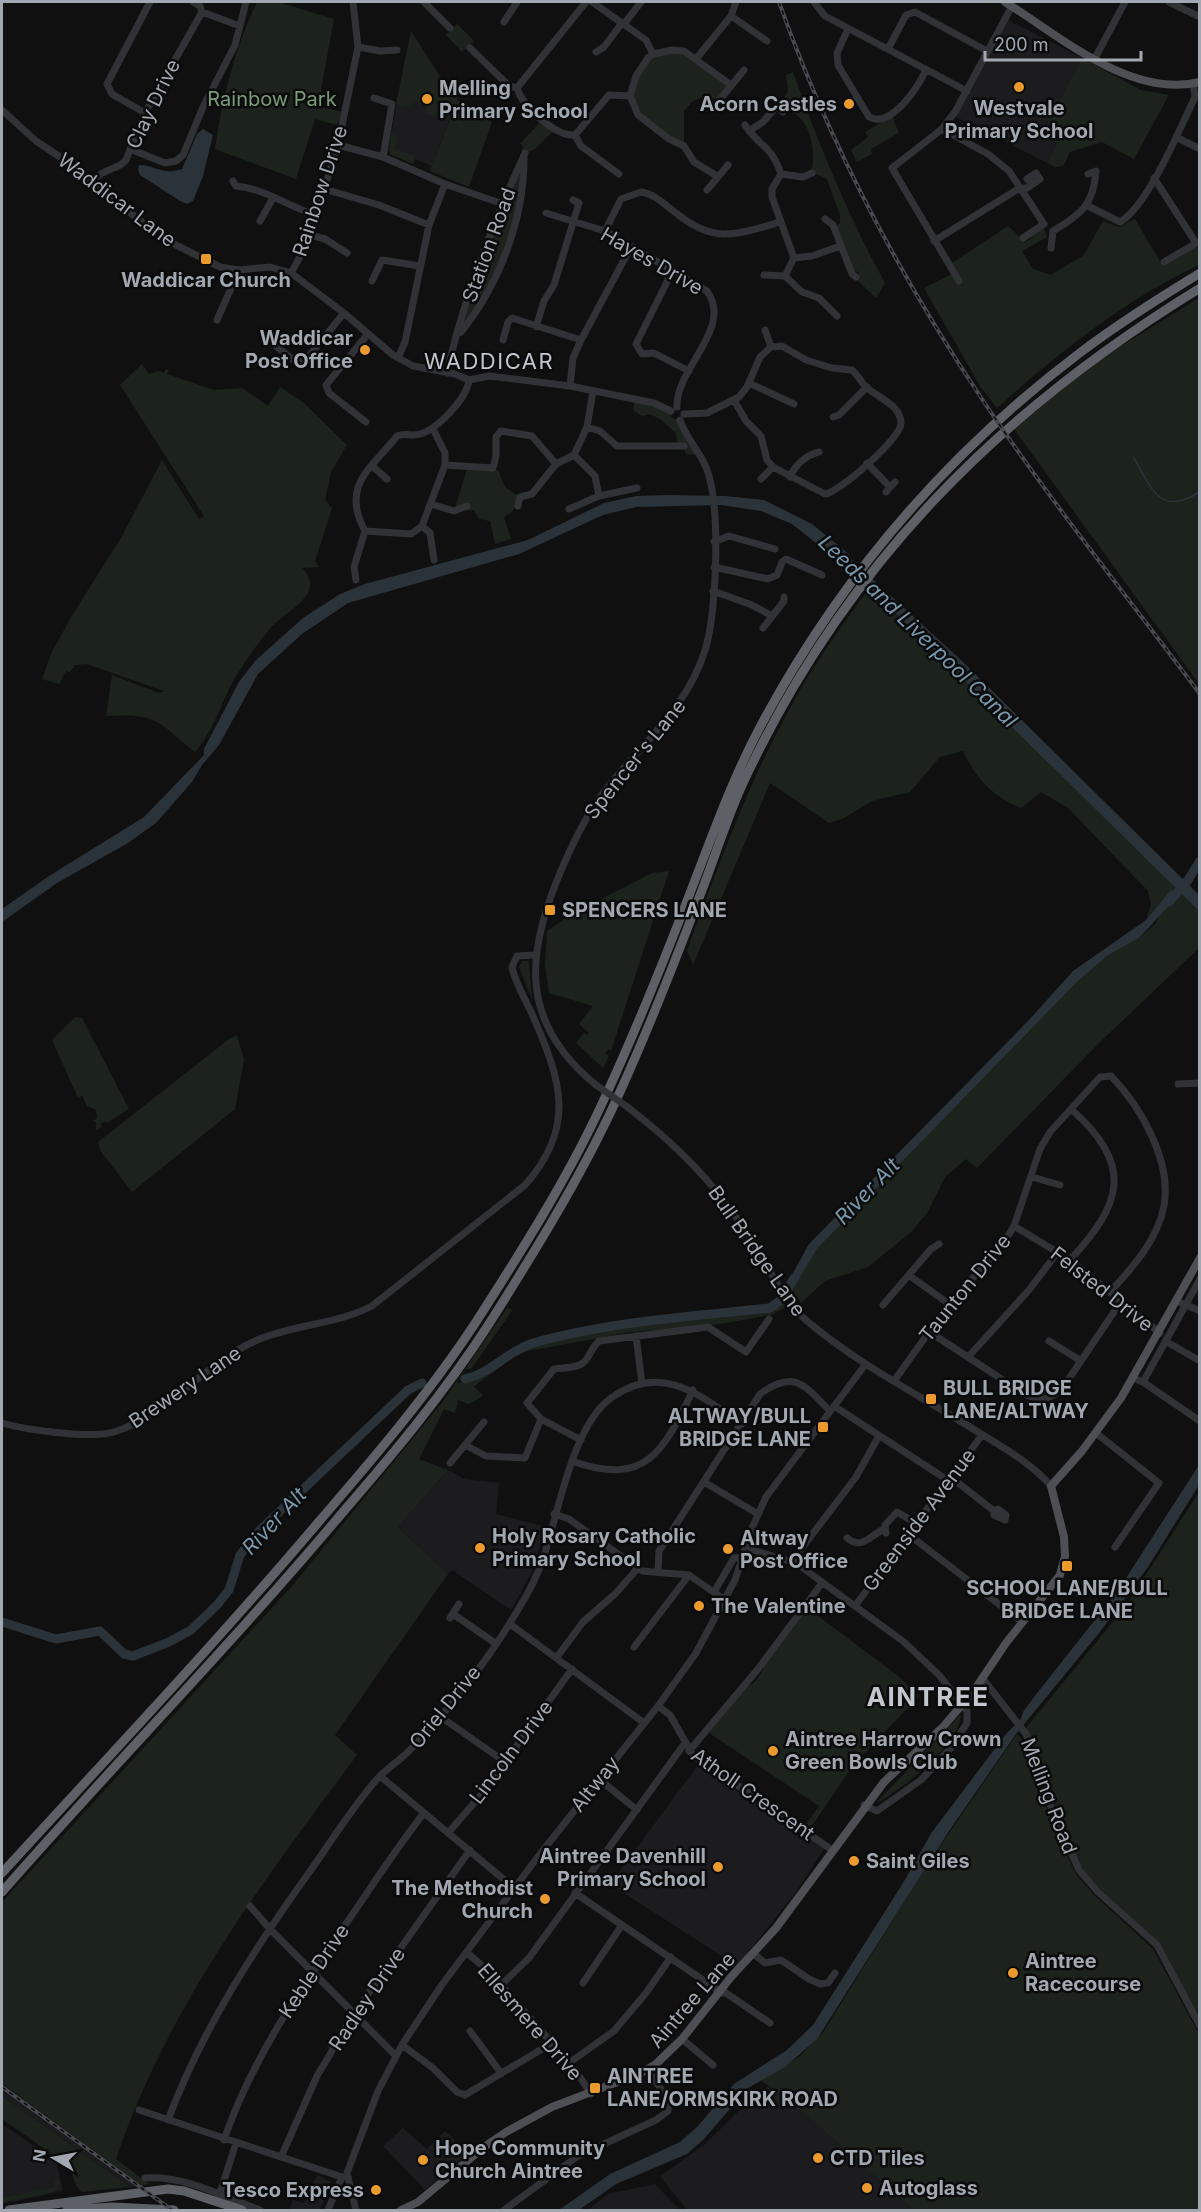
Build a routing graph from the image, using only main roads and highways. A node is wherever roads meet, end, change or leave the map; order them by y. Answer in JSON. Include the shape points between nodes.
{"nodes":[{"id":1,"x":1008,"y":4,"type":"edge"},
{"id":2,"x":1196,"y":82,"type":"edge"},
{"id":3,"x":1200,"y":273,"type":"edge"},
{"id":4,"x":1200,"y":288,"type":"edge"},
{"id":5,"x":1200,"y":1258,"type":"edge"},
{"id":6,"x":2,"y":1873,"type":"edge"},
{"id":7,"x":2,"y":1892,"type":"edge"},
{"id":8,"x":9,"y":2211,"type":"edge"},
{"id":9,"x":68,"y":2211,"type":"edge"},
{"id":10,"x":174,"y":2211,"type":"edge"},
{"id":11,"x":242,"y":2211,"type":"edge"},
{"id":12,"x":401,"y":2211,"type":"edge"}],
"edges":[{"from":1,"to":2,"type":"main road","via":[[1131,76],[1157,85]]},
{"from":3,"to":6,"type":"highway","via":[[1080,352],[992,425],[927,489],[869,557],[820,625],[758,730],[731,786],[605,1098],[556,1190],[473,1326],[407,1419],[266,1584]]},
{"from":4,"to":7,"type":"highway","via":[[1087,362],[999,434],[937,496],[860,589],[798,683],[742,786],[613,1107],[567,1195],[485,1329],[418,1424],[281,1586]]},
{"from":5,"to":12,"type":"main road","name":"Aintree Lane","via":[[1180,1303],[1133,1378],[1096,1432],[1051,1486],[1064,1537],[1060,1575],[942,1728],[864,1805],[792,1908],[754,1954],[664,2058],[591,2094],[552,2107],[506,2132],[418,2202]]},
{"from":8,"to":11,"type":"highway","via":[[168,2189]]},
{"from":9,"to":10,"type":"highway","via":[[112,2207]]}]}
